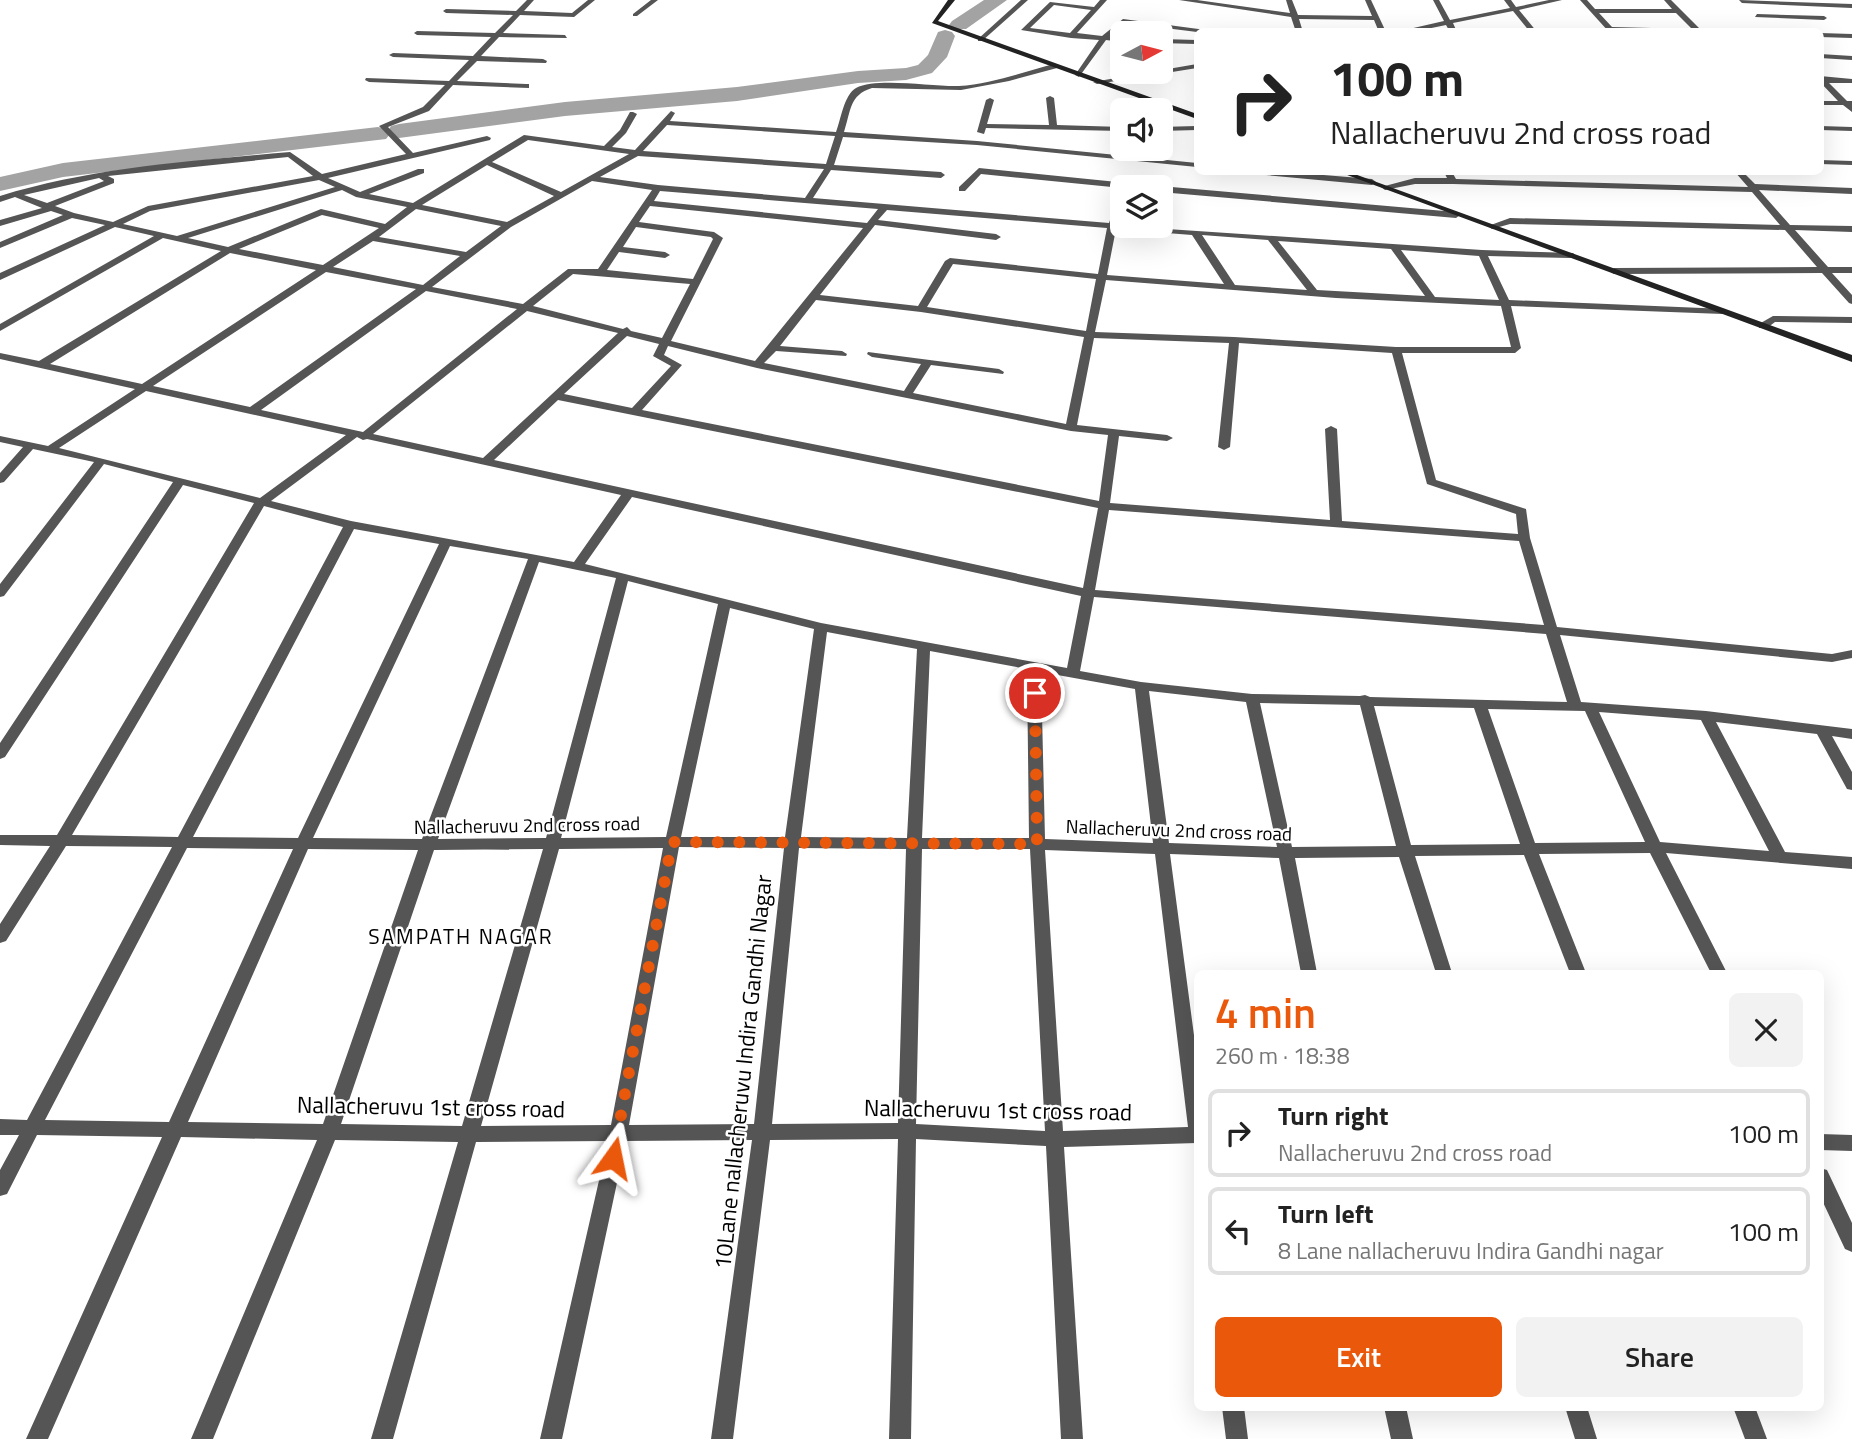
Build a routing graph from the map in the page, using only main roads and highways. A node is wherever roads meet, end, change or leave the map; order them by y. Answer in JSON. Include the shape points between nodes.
{"nodes":[{"id":1,"x":952,"y":0,"type":"edge"},
{"id":2,"x":1194,"y":115,"type":"edge"},
{"id":3,"x":1352,"y":175,"type":"edge"},
{"id":4,"x":1852,"y":359,"type":"edge"}],
"edges":[{"from":1,"to":2,"type":"main road","via":[[934,22]]},
{"from":3,"to":4,"type":"main road"}]}
